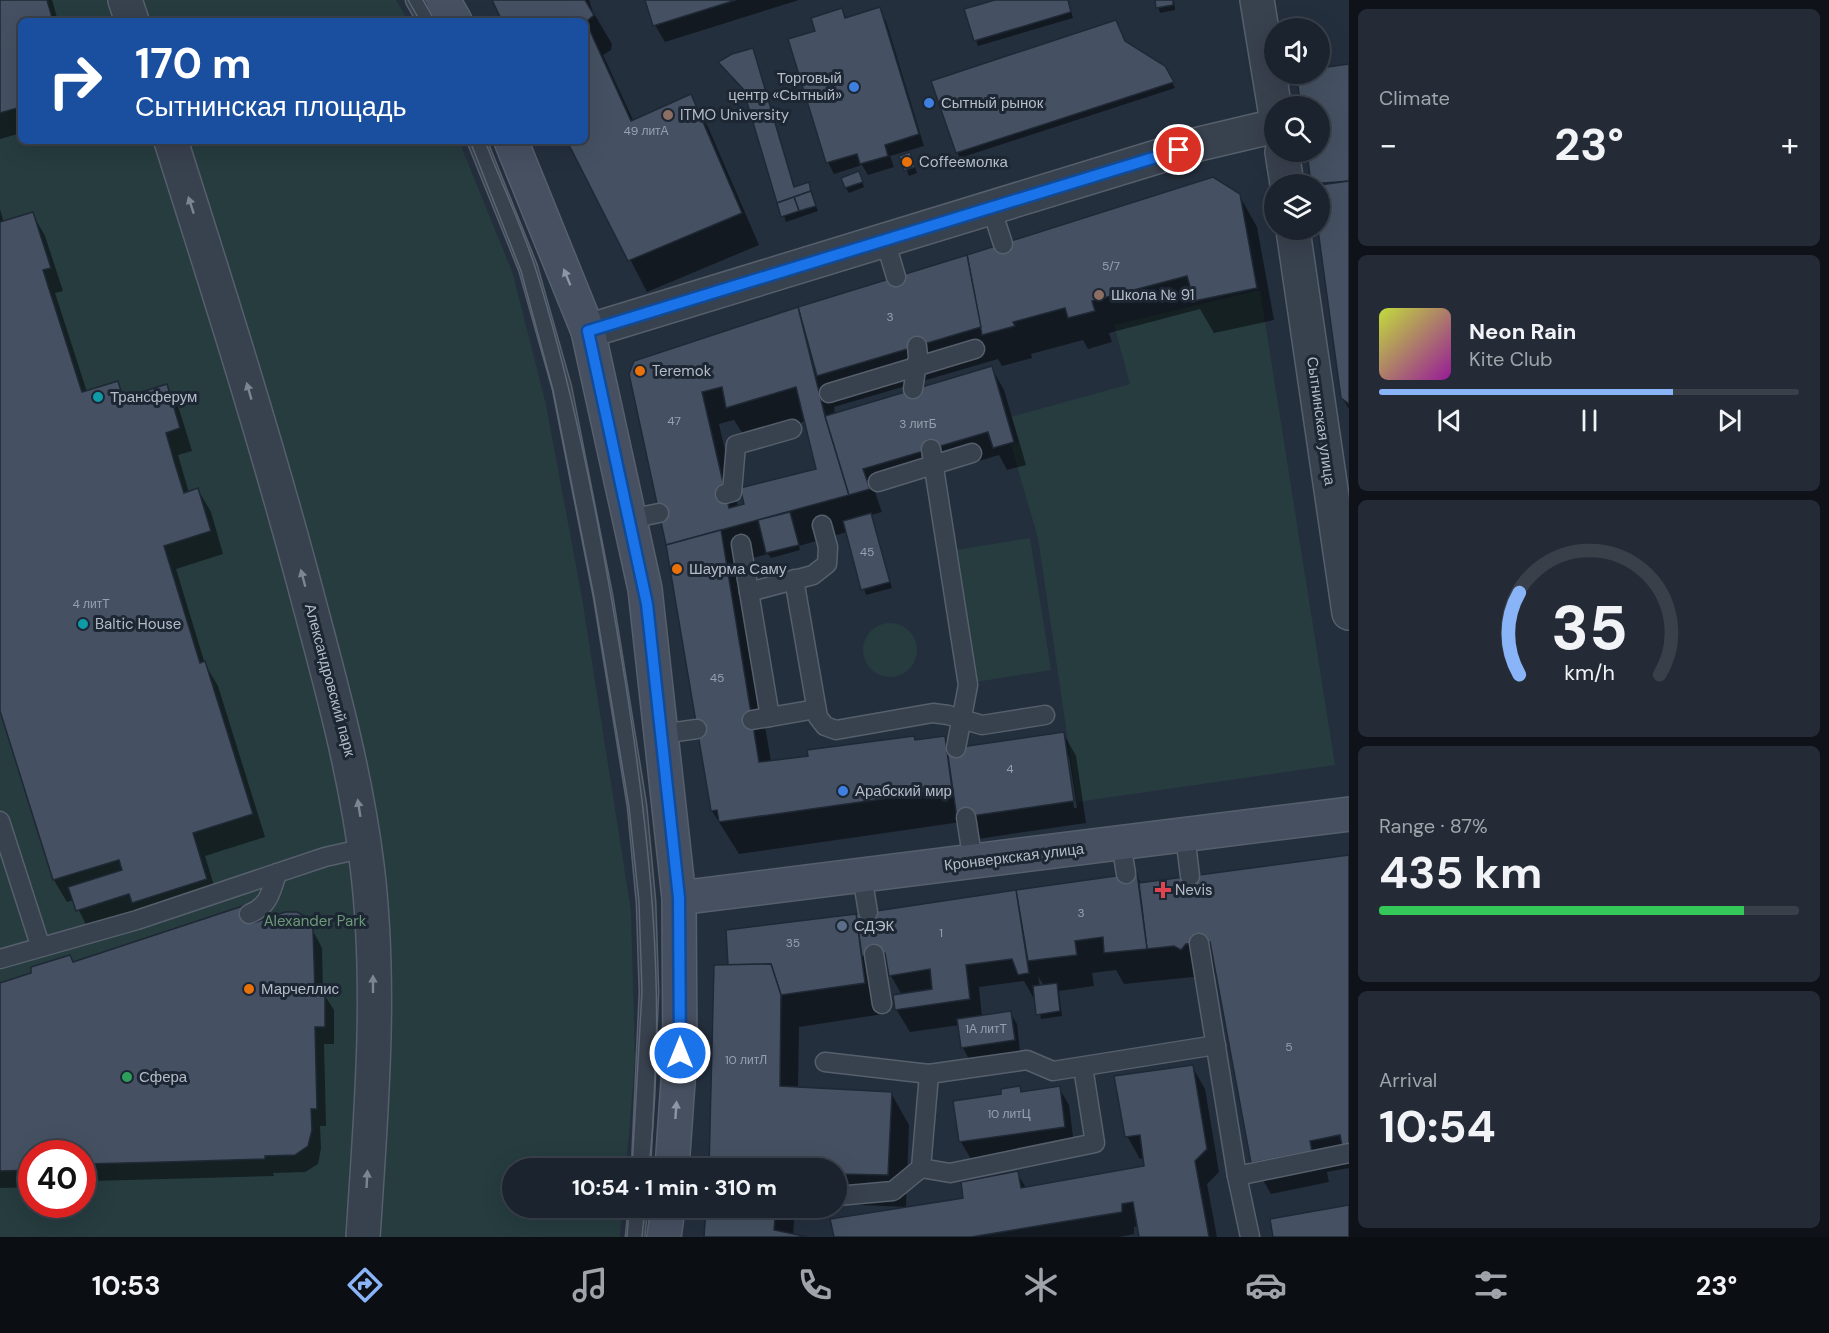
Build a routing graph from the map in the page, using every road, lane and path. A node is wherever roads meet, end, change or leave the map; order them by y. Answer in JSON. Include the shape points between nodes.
{"nodes":[{"id":1,"x":415,"y":0,"type":"edge"},
{"id":2,"x":444,"y":0,"type":"edge"},
{"id":3,"x":1257,"y":0,"type":"edge"},
{"id":4,"x":425,"y":18,"type":"edge"},
{"id":5,"x":453,"y":18,"type":"edge"},
{"id":6,"x":1273,"y":96,"type":"edge"},
{"id":7,"x":1264,"y":129,"type":"edge"},
{"id":8,"x":172,"y":144,"type":"edge"},
{"id":9,"x":478,"y":144,"type":"edge"},
{"id":10,"x":512,"y":144,"type":"edge"},
{"id":11,"x":991,"y":207,"type":"junction"},
{"id":12,"x":885,"y":240,"type":"junction"},
{"id":13,"x":1295,"y":240,"type":"edge"},
{"id":14,"x":1003,"y":244,"type":"dead end"},
{"id":15,"x":896,"y":277,"type":"dead end"},
{"id":16,"x":588,"y":331,"type":"junction"},
{"id":17,"x":917,"y":346,"type":"dead end"},
{"id":18,"x":975,"y":349,"type":"dead end"},
{"id":19,"x":916,"y":366,"type":"junction"},
{"id":20,"x":913,"y":389,"type":"dead end"},
{"id":21,"x":829,"y":393,"type":"dead end"},
{"id":22,"x":792,"y":429,"type":"dead end"},
{"id":23,"x":1336,"y":434,"type":"edge"},
{"id":24,"x":972,"y":453,"type":"dead end"},
{"id":25,"x":932,"y":457,"type":"junction"},
{"id":26,"x":879,"y":482,"type":"dead end"},
{"id":27,"x":725,"y":494,"type":"dead end"},
{"id":28,"x":822,"y":525,"type":"dead end"},
{"id":29,"x":741,"y":544,"type":"dead end"},
{"id":30,"x":794,"y":579,"type":"junction"},
{"id":31,"x":749,"y":592,"type":"junction"},
{"id":32,"x":1348,"y":596,"type":"edge"},
{"id":33,"x":816,"y":709,"type":"junction"},
{"id":34,"x":1045,"y":715,"type":"dead end"},
{"id":35,"x":962,"y":719,"type":"junction"},
{"id":36,"x":697,"y":729,"type":"dead end"},
{"id":37,"x":661,"y":735,"type":"junction"},
{"id":38,"x":956,"y":748,"type":"dead end"},
{"id":39,"x":1349,"y":814,"type":"edge"},
{"id":40,"x":966,"y":817,"type":"dead end"},
{"id":41,"x":0,"y":821,"type":"edge"},
{"id":42,"x":1185,"y":835,"type":"junction"},
{"id":43,"x":365,"y":848,"type":"junction"},
{"id":44,"x":973,"y":862,"type":"junction"},
{"id":45,"x":277,"y":873,"type":"junction"},
{"id":46,"x":862,"y":876,"type":"junction"},
{"id":47,"x":1190,"y":876,"type":"dead end"},
{"id":48,"x":679,"y":898,"type":"junction"},
{"id":49,"x":868,"y":912,"type":"dead end"},
{"id":50,"x":249,"y":914,"type":"dead end"},
{"id":51,"x":1199,"y":943,"type":"dead end"},
{"id":52,"x":40,"y":945,"type":"junction"},
{"id":53,"x":874,"y":954,"type":"dead end"},
{"id":54,"x":0,"y":958,"type":"edge"},
{"id":55,"x":882,"y":1004,"type":"dead end"},
{"id":56,"x":1216,"y":1045,"type":"junction"},
{"id":57,"x":825,"y":1062,"type":"dead end"},
{"id":58,"x":1083,"y":1067,"type":"junction"},
{"id":59,"x":929,"y":1074,"type":"junction"},
{"id":60,"x":1349,"y":1153,"type":"edge"},
{"id":61,"x":641,"y":1158,"type":"edge"},
{"id":62,"x":673,"y":1158,"type":"edge"},
{"id":63,"x":921,"y":1168,"type":"junction"},
{"id":64,"x":1237,"y":1176,"type":"junction"},
{"id":65,"x":847,"y":1195,"type":"edge"},
{"id":66,"x":637,"y":1218,"type":"edge"},
{"id":67,"x":667,"y":1218,"type":"edge"},
{"id":68,"x":363,"y":1237,"type":"edge"},
{"id":69,"x":635,"y":1237,"type":"edge"},
{"id":70,"x":664,"y":1237,"type":"edge"},
{"id":71,"x":1250,"y":1237,"type":"edge"}],
"edges":[{"from":1,"to":4,"type":"lane"},
{"from":2,"to":5,"type":"street"},
{"from":3,"to":6,"type":"street"},
{"from":7,"to":11,"type":"street","via":[[1199,144]]},
{"from":43,"to":8,"type":"street","name":"Александровский парк","one_way":true,"via":[[352,764],[297,558],[227,315]]},
{"from":9,"to":61,"type":"lane","via":[[528,268],[562,388],[603,596],[637,806],[649,992]]},
{"from":16,"to":10,"type":"street","one_way":true},
{"from":11,"to":12,"type":"street"},
{"from":11,"to":14,"type":"lane"},
{"from":12,"to":15,"type":"lane"},
{"from":12,"to":16,"type":"street"},
{"from":13,"to":23,"type":"street","name":"Сытнинская улица"},
{"from":16,"to":37,"type":"street","via":[[645,516],[645,590]]},
{"from":17,"to":19,"type":"lane"},
{"from":18,"to":19,"type":"lane"},
{"from":19,"to":20,"type":"lane"},
{"from":19,"to":21,"type":"lane"},
{"from":22,"to":27,"type":"lane","via":[[736,445],[732,492]]},
{"from":23,"to":32,"type":"street","name":"Сытнинская улица"},
{"from":24,"to":25,"type":"lane"},
{"from":25,"to":26,"type":"lane"},
{"from":25,"to":35,"type":"lane","via":[[968,685]]},
{"from":28,"to":30,"type":"lane","via":[[828,547],[827,564],[813,574]]},
{"from":29,"to":31,"type":"lane"},
{"from":30,"to":31,"type":"lane"},
{"from":30,"to":33,"type":"lane"},
{"from":31,"to":33,"type":"lane","via":[[761,718]]},
{"from":33,"to":35,"type":"lane","via":[[825,726],[836,730],[933,714]]},
{"from":34,"to":35,"type":"lane","via":[[982,724]]},
{"from":35,"to":38,"type":"lane"},
{"from":36,"to":37,"type":"lane"},
{"from":37,"to":48,"type":"street"},
{"from":39,"to":42,"type":"street","name":"Кронверкская улица"},
{"from":40,"to":44,"type":"lane"},
{"from":41,"to":52,"type":"lane"},
{"from":42,"to":44,"type":"street","name":"Кронверкская улица","via":[[1124,859]]},
{"from":42,"to":47,"type":"lane"},
{"from":43,"to":45,"type":"lane","via":[[325,856]]},
{"from":68,"to":43,"type":"street","name":"Александровский парк","one_way":true,"via":[[373,1011],[373,926]]},
{"from":44,"to":46,"type":"street","name":"Кронверкская улица"},
{"from":45,"to":50,"type":"lane","via":[[269,899],[260,910]]},
{"from":45,"to":52,"type":"lane","via":[[137,920]]},
{"from":46,"to":48,"type":"street","name":"Кронверкская улица"},
{"from":46,"to":49,"type":"lane"},
{"from":62,"to":48,"type":"street","one_way":true,"via":[[680,1053]]},
{"from":51,"to":56,"type":"lane"},
{"from":52,"to":54,"type":"lane"},
{"from":53,"to":55,"type":"lane"},
{"from":56,"to":58,"type":"lane"},
{"from":56,"to":64,"type":"lane"},
{"from":57,"to":59,"type":"lane"},
{"from":58,"to":59,"type":"lane","via":[[1053,1071],[1027,1060]]},
{"from":58,"to":63,"type":"lane","via":[[1095,1143],[950,1173]]},
{"from":59,"to":63,"type":"lane"},
{"from":60,"to":64,"type":"lane"},
{"from":63,"to":65,"type":"lane","via":[[893,1191]]},
{"from":64,"to":71,"type":"lane"},
{"from":66,"to":69,"type":"lane"},
{"from":67,"to":70,"type":"street"}]}
